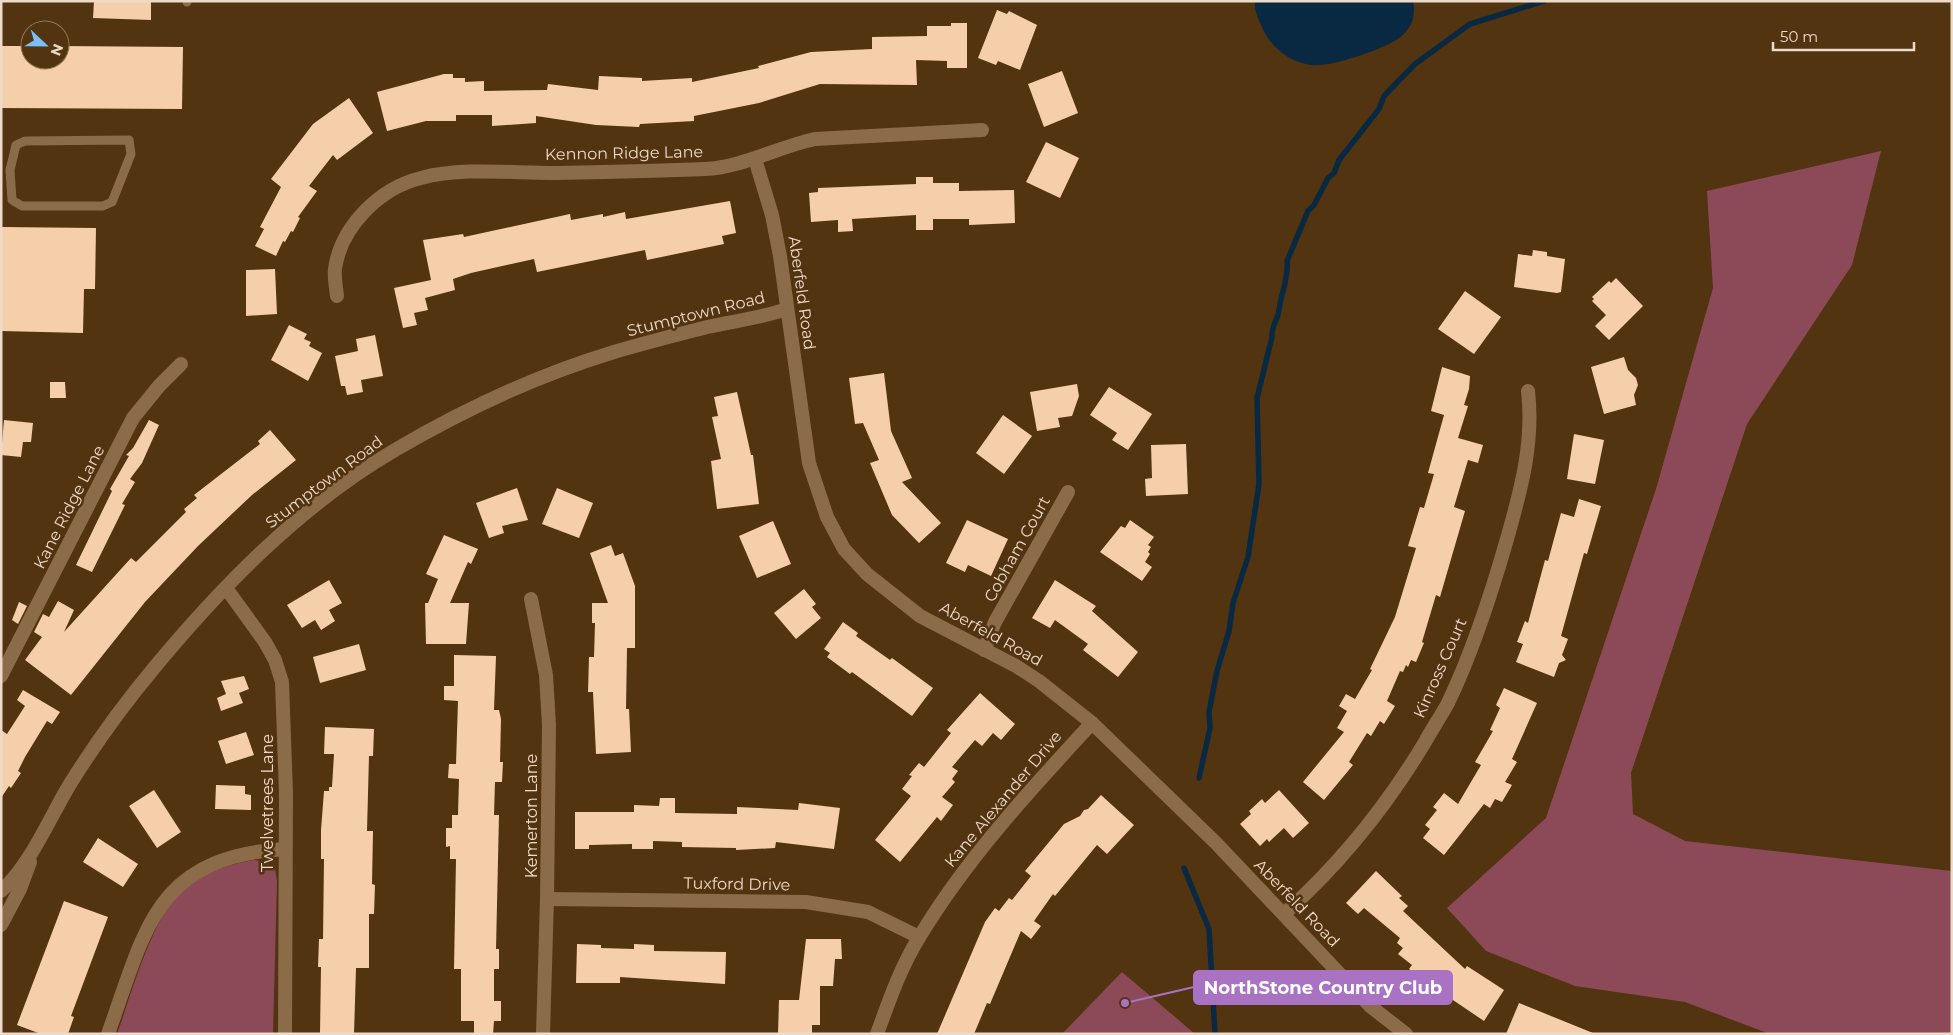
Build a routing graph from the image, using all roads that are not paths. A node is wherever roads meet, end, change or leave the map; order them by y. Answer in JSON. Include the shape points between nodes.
{"nodes":[{"id":1,"x":982,"y":130,"type":"dead end"},
{"id":2,"x":755,"y":159,"type":"junction"},
{"id":3,"x":6,"y":170,"type":"edge"},
{"id":4,"x":337,"y":296,"type":"dead end"},
{"id":5,"x":787,"y":309,"type":"junction"},
{"id":6,"x":181,"y":364,"type":"dead end"},
{"id":7,"x":1528,"y":390,"type":"dead end"},
{"id":8,"x":1068,"y":492,"type":"dead end"},
{"id":9,"x":226,"y":588,"type":"junction"},
{"id":10,"x":531,"y":599,"type":"dead end"},
{"id":11,"x":984,"y":650,"type":"junction"},
{"id":12,"x":1,"y":676,"type":"edge"},
{"id":13,"x":1092,"y":723,"type":"junction"},
{"id":14,"x":35,"y":847,"type":"junction"},
{"id":15,"x":285,"y":849,"type":"junction"},
{"id":16,"x":1,"y":892,"type":"edge"},
{"id":17,"x":547,"y":899,"type":"junction"},
{"id":18,"x":1284,"y":914,"type":"junction"},
{"id":19,"x":1,"y":925,"type":"edge"},
{"id":20,"x":919,"y":937,"type":"junction"},
{"id":21,"x":108,"y":1034,"type":"edge"},
{"id":22,"x":284,"y":1034,"type":"edge"},
{"id":23,"x":543,"y":1034,"type":"edge"},
{"id":24,"x":877,"y":1034,"type":"edge"},
{"id":25,"x":1406,"y":1034,"type":"edge"}],
"edges":[{"from":1,"to":2,"type":"street","name":"Kennon Ridge Lane","via":[[814,139]]},
{"from":2,"to":4,"type":"street","name":"Kennon Ridge Lane","via":[[708,169],[492,172],[421,178],[390,190],[362,213],[342,242],[335,270]]},
{"from":2,"to":5,"type":"street","name":"Aberfeld Road","via":[[772,215]]},
{"from":3,"to":3,"type":"lane","via":[[12,200],[22,206],[103,206],[112,202],[131,154],[129,140],[25,141],[16,145]]},
{"from":5,"to":9,"type":"street","name":"Stumptown Road","via":[[612,353],[505,393],[394,450],[336,490],[282,534]]},
{"from":5,"to":11,"type":"street","name":"Aberfeld Road","via":[[809,463],[827,517],[844,549],[867,574],[920,616]]},
{"from":6,"to":12,"type":"street","name":"Kane Ridge Lane","via":[[133,418]]},
{"from":7,"to":18,"type":"street","name":"Kinross Court","via":[[1527,461],[1518,501],[1494,586],[1447,704],[1402,780],[1354,844]]},
{"from":8,"to":11,"type":"street","name":"Cobham Court","via":[[995,622]]},
{"from":9,"to":14,"type":"street","name":"Stumptown Road","via":[[154,667],[122,708],[69,786]]},
{"from":9,"to":15,"type":"street","name":"Twelvetrees Lane","via":[[265,642],[282,682]]},
{"from":10,"to":17,"type":"street","name":"Kemerton Lane","via":[[546,675],[549,725]]},
{"from":11,"to":13,"type":"street","name":"Aberfeld Road","via":[[1039,681]]},
{"from":13,"to":18,"type":"street","name":"Aberfeld Road"},
{"from":13,"to":20,"type":"street","name":"Kane Alexander Drive","via":[[987,841]]},
{"from":14,"to":16,"type":"street","name":"Stumptown Road"},
{"from":14,"to":19,"type":"street","name":"Stumptown Road","via":[[20,889]]},
{"from":15,"to":21,"type":"street","via":[[238,854],[214,862],[191,874],[172,892],[143,936]]},
{"from":15,"to":22,"type":"street","name":"Twelvetrees Lane"},
{"from":17,"to":20,"type":"street","name":"Tuxford Drive","via":[[806,902],[868,912]]},
{"from":17,"to":23,"type":"street","name":"Kemerton Lane"},
{"from":18,"to":25,"type":"street","name":"Aberfeld Road","via":[[1370,1006]]},
{"from":20,"to":24,"type":"street","name":"Kane Alexander Drive"}]}
